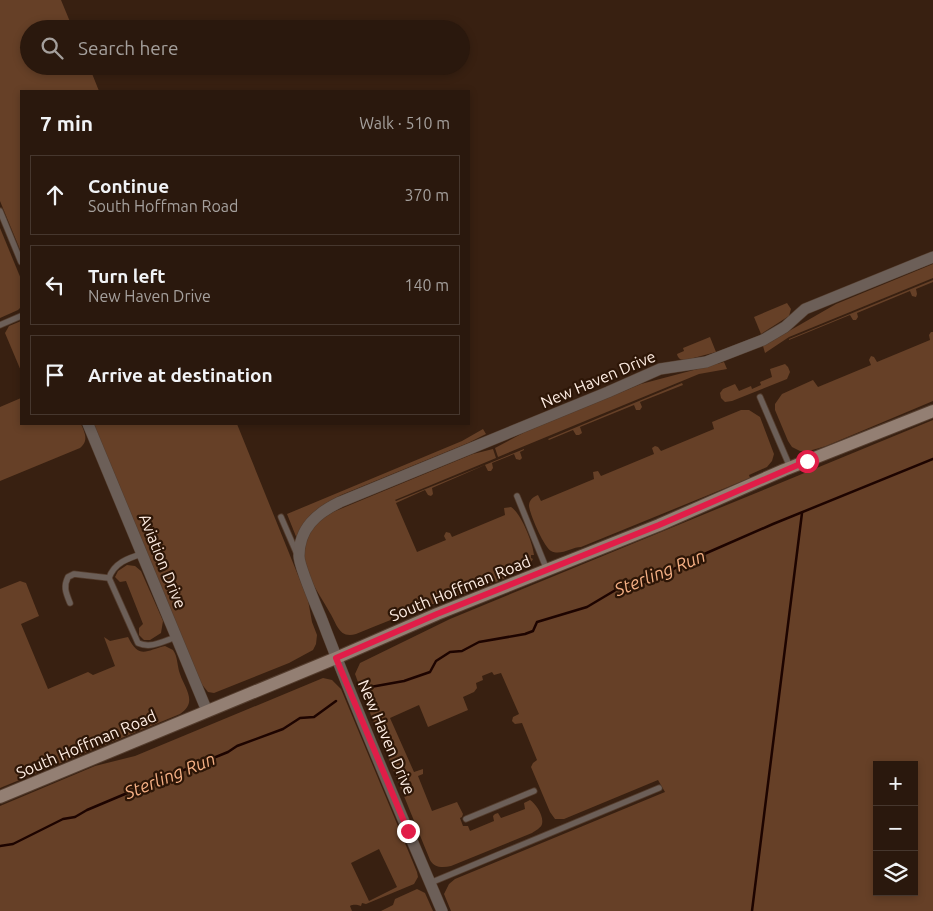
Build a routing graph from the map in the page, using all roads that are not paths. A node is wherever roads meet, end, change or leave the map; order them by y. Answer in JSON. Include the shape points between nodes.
{"nodes":[{"id":1,"x":0,"y":211,"type":"edge"},
{"id":2,"x":933,"y":257,"type":"edge"},
{"id":3,"x":20,"y":260,"type":"edge"},
{"id":4,"x":20,"y":316,"type":"edge"},
{"id":5,"x":0,"y":325,"type":"edge"},
{"id":6,"x":760,"y":397,"type":"dead end"},
{"id":7,"x":933,"y":411,"type":"edge"},
{"id":8,"x":88,"y":425,"type":"edge"},
{"id":9,"x":790,"y":467,"type":"junction"},
{"id":10,"x":518,"y":496,"type":"dead end"},
{"id":11,"x":281,"y":517,"type":"dead end"},
{"id":12,"x":142,"y":554,"type":"junction"},
{"id":13,"x":298,"y":558,"type":"junction"},
{"id":14,"x":547,"y":570,"type":"junction"},
{"id":15,"x":109,"y":578,"type":"junction"},
{"id":16,"x":70,"y":602,"type":"dead end"},
{"id":17,"x":176,"y":637,"type":"junction"},
{"id":18,"x":336,"y":658,"type":"junction"},
{"id":19,"x":207,"y":712,"type":"junction"},
{"id":20,"x":659,"y":788,"type":"dead end"},
{"id":21,"x":534,"y":791,"type":"dead end"},
{"id":22,"x":0,"y":797,"type":"edge"},
{"id":23,"x":466,"y":820,"type":"dead end"},
{"id":24,"x":430,"y":882,"type":"junction"},
{"id":25,"x":442,"y":911,"type":"edge"}],
"edges":[{"from":1,"to":3,"type":"lane"},
{"from":2,"to":13,"type":"street","name":"New Haven Drive","via":[[805,309],[785,327],[763,340],[706,362],[660,369],[335,504],[311,521],[302,539]]},
{"from":4,"to":5,"type":"lane"},
{"from":6,"to":9,"type":"lane"},
{"from":7,"to":9,"type":"street","name":"South Hoffman Road"},
{"from":8,"to":12,"type":"street","name":"Aviation Drive"},
{"from":9,"to":14,"type":"street","name":"South Hoffman Road"},
{"from":10,"to":14,"type":"lane"},
{"from":11,"to":13,"type":"lane"},
{"from":12,"to":15,"type":"lane","via":[[118,564]]},
{"from":12,"to":17,"type":"street","name":"Aviation Drive"},
{"from":13,"to":18,"type":"street","name":"New Haven Drive"},
{"from":14,"to":18,"type":"street","name":"South Hoffman Road"},
{"from":15,"to":16,"type":"lane","via":[[74,574],[68,577],[65,591]]},
{"from":15,"to":17,"type":"lane","via":[[138,643],[151,646]]},
{"from":17,"to":19,"type":"street","name":"Aviation Drive"},
{"from":18,"to":19,"type":"street","name":"South Hoffman Road"},
{"from":18,"to":24,"type":"street","name":"New Haven Drive"},
{"from":19,"to":22,"type":"street","name":"South Hoffman Road"},
{"from":20,"to":24,"type":"lane"},
{"from":21,"to":23,"type":"lane"},
{"from":24,"to":25,"type":"street","name":"New Haven Drive"}]}
